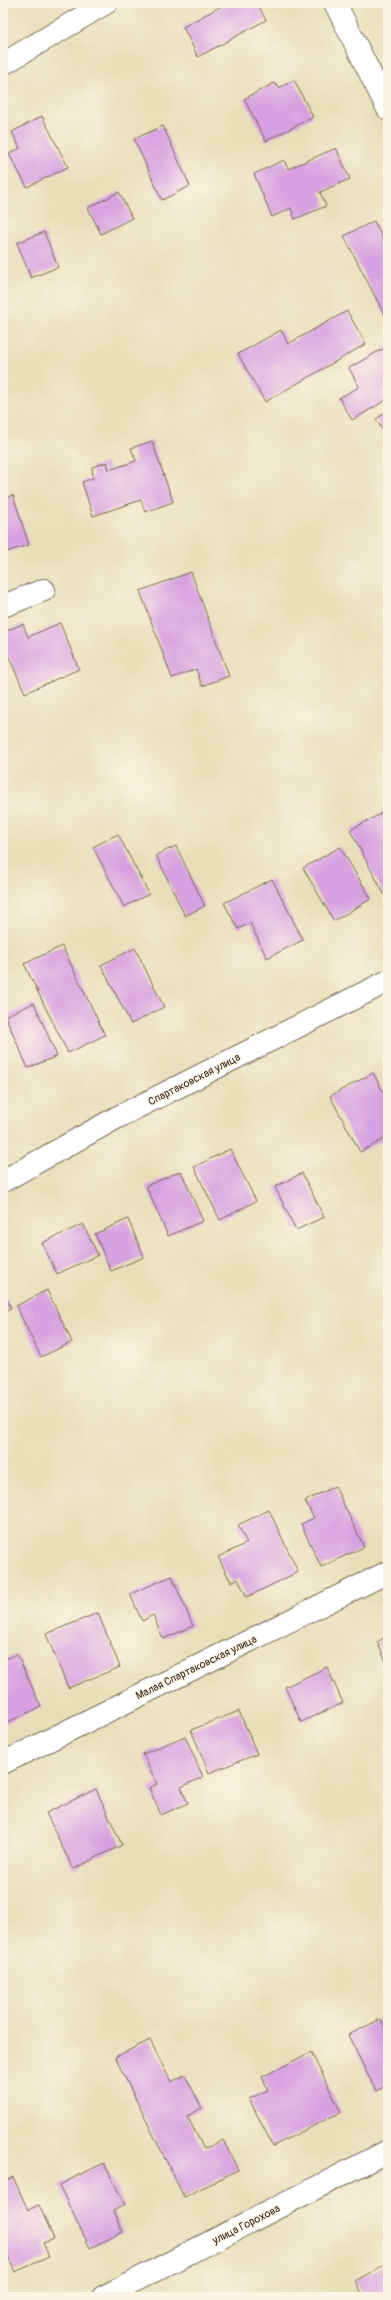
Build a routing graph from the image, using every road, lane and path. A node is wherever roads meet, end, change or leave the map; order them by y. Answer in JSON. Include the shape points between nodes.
{"nodes":[{"id":1,"x":106,"y":3,"type":"edge"},
{"id":2,"x":335,"y":3,"type":"edge"},
{"id":3,"x":3,"y":64,"type":"edge"},
{"id":4,"x":388,"y":109,"type":"edge"},
{"id":5,"x":44,"y":590,"type":"dead end"},
{"id":6,"x":3,"y":606,"type":"edge"},
{"id":7,"x":388,"y":981,"type":"edge"},
{"id":8,"x":3,"y":1181,"type":"edge"},
{"id":9,"x":388,"y":1572,"type":"edge"},
{"id":10,"x":3,"y":1763,"type":"edge"},
{"id":11,"x":388,"y":2151,"type":"edge"},
{"id":12,"x":103,"y":2297,"type":"edge"}],
"edges":[{"from":1,"to":3,"type":"street"},
{"from":2,"to":4,"type":"street"},
{"from":5,"to":6,"type":"street"},
{"from":7,"to":8,"type":"street","name":"Спартаковская улица","via":[[116,1118]]},
{"from":9,"to":10,"type":"street","name":"Малая Спартаковская улица"},
{"from":11,"to":12,"type":"street","name":"улица Горохова"}]}
